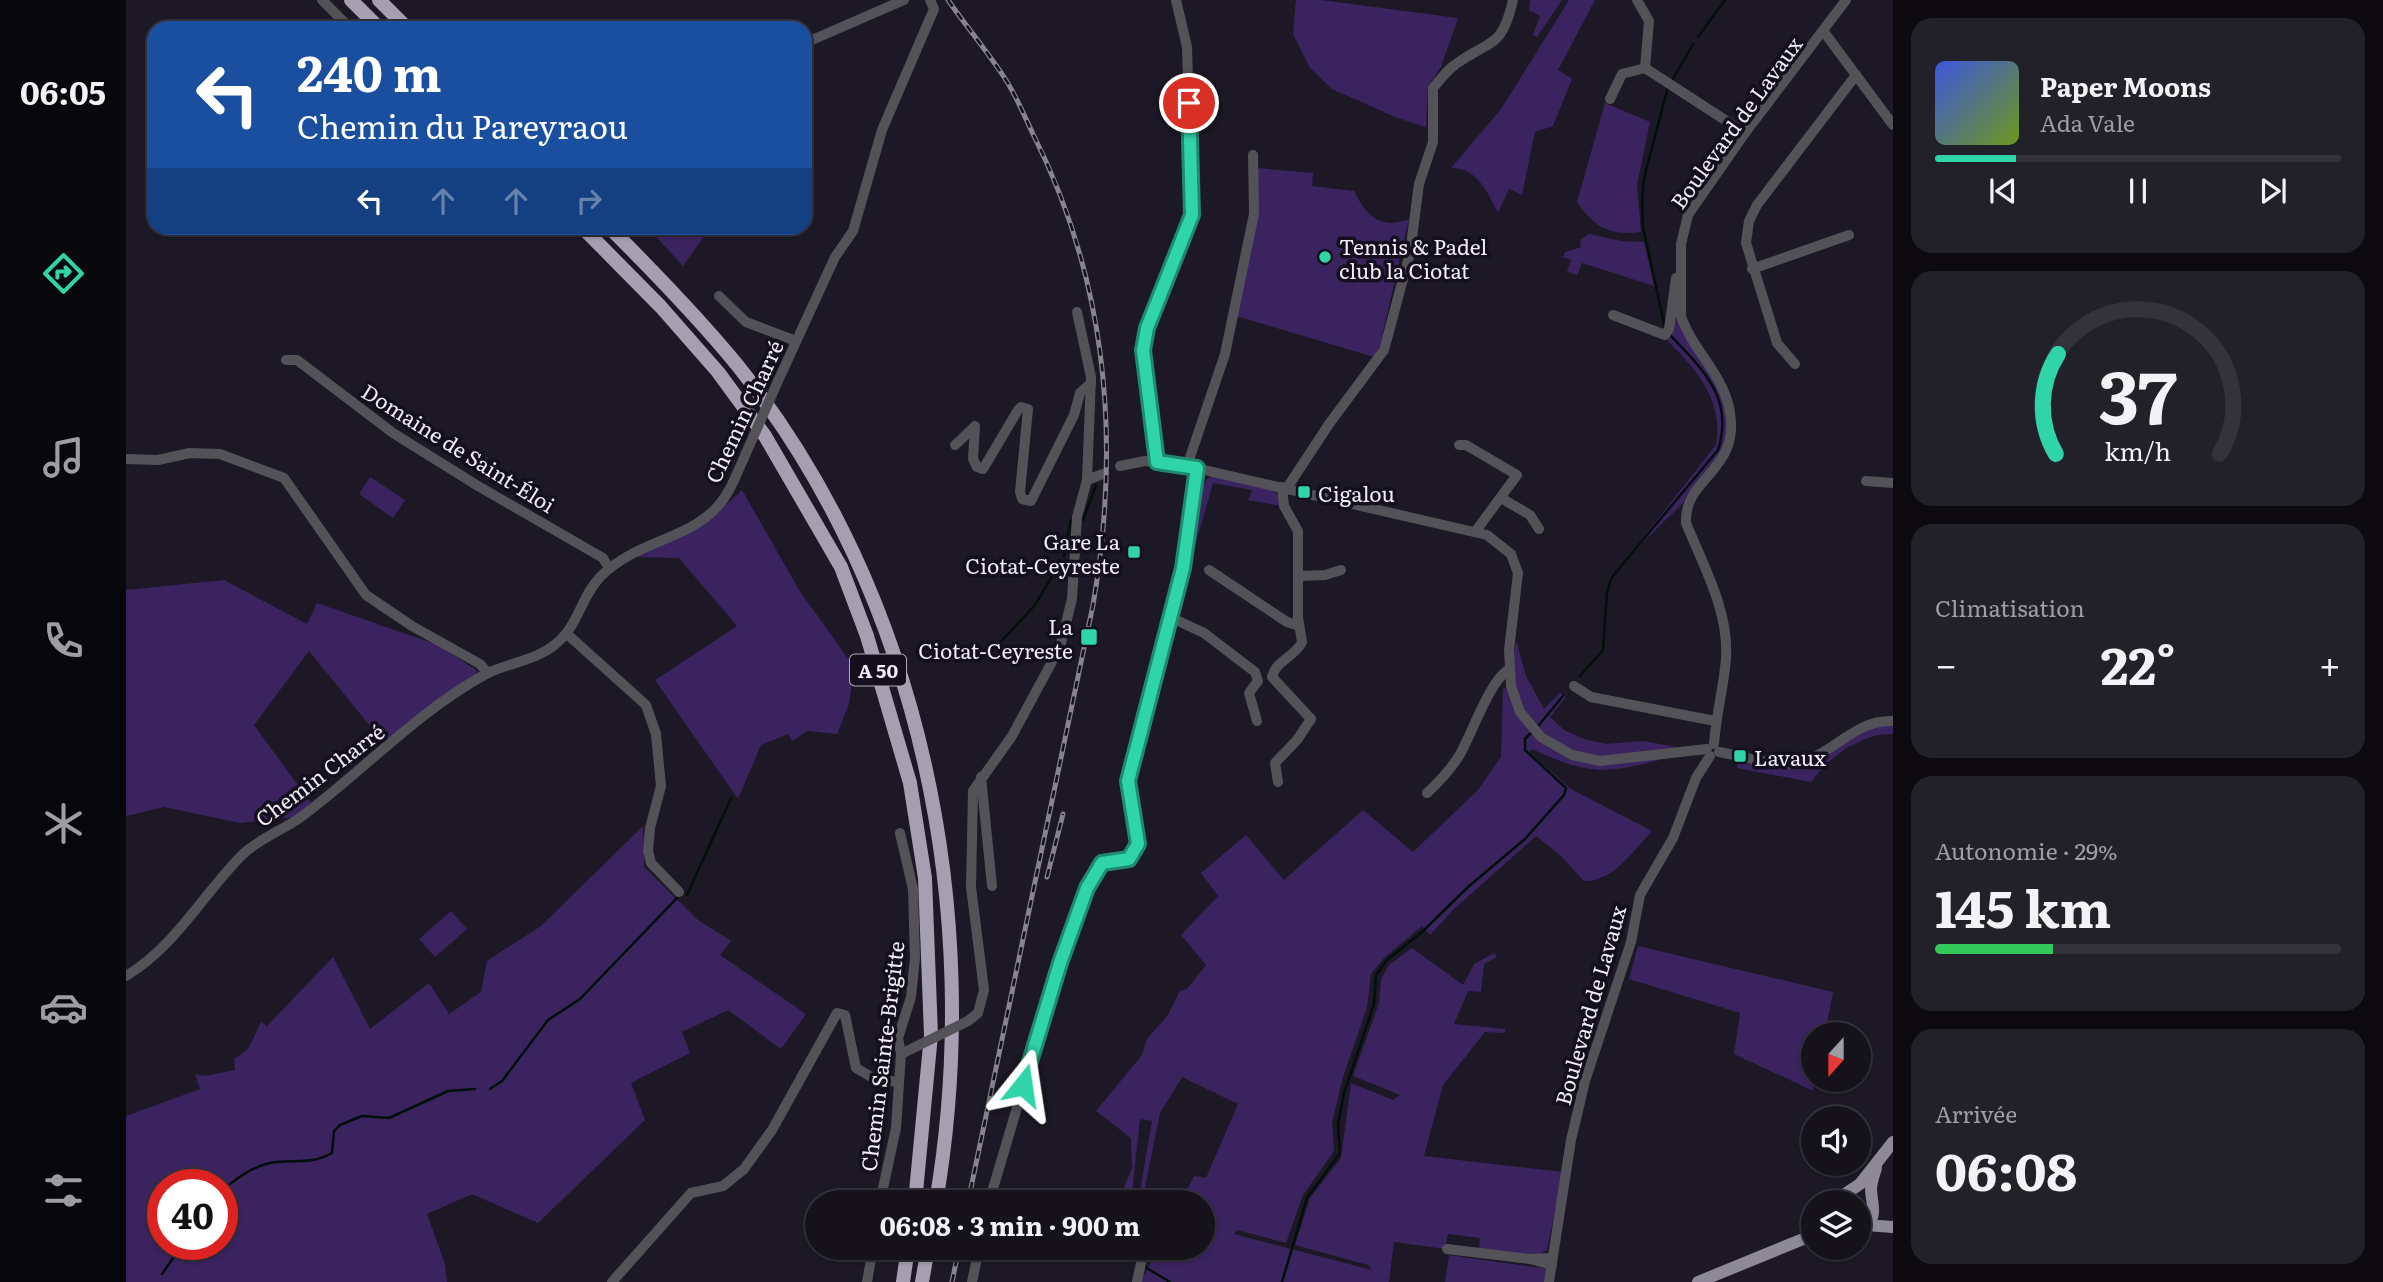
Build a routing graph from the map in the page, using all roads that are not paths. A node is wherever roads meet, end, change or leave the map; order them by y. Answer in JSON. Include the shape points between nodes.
{"nodes":[{"id":1,"x":322,"y":0,"type":"edge"},
{"id":2,"x":351,"y":0,"type":"edge"},
{"id":3,"x":379,"y":0,"type":"edge"},
{"id":4,"x":904,"y":0,"type":"edge"},
{"id":5,"x":1176,"y":0,"type":"edge"},
{"id":6,"x":1513,"y":0,"type":"edge"},
{"id":7,"x":1637,"y":0,"type":"edge"},
{"id":8,"x":1846,"y":0,"type":"edge"},
{"id":9,"x":932,"y":4,"type":"edge"},
{"id":10,"x":343,"y":21,"type":"edge"},
{"id":11,"x":372,"y":21,"type":"edge"},
{"id":12,"x":400,"y":21,"type":"edge"},
{"id":13,"x":1824,"y":32,"type":"junction"},
{"id":14,"x":812,"y":40,"type":"edge"},
{"id":15,"x":1646,"y":68,"type":"junction"},
{"id":16,"x":1856,"y":75,"type":"junction"},
{"id":17,"x":1610,"y":99,"type":"dead end"},
{"id":18,"x":1893,"y":125,"type":"edge"},
{"id":19,"x":1745,"y":132,"type":"junction"},
{"id":20,"x":1253,"y":155,"type":"dead end"},
{"id":21,"x":590,"y":235,"type":"edge"},
{"id":22,"x":617,"y":235,"type":"edge"},
{"id":23,"x":1849,"y":235,"type":"dead end"},
{"id":24,"x":1752,"y":269,"type":"junction"},
{"id":25,"x":1680,"y":272,"type":"junction"},
{"id":26,"x":719,"y":296,"type":"dead end"},
{"id":27,"x":1077,"y":312,"type":"dead end"},
{"id":28,"x":1613,"y":314,"type":"dead end"},
{"id":29,"x":796,"y":341,"type":"junction"},
{"id":30,"x":286,"y":360,"type":"dead end"},
{"id":31,"x":1795,"y":364,"type":"dead end"},
{"id":32,"x":1091,"y":383,"type":"junction"},
{"id":33,"x":955,"y":445,"type":"dead end"},
{"id":34,"x":1459,"y":445,"type":"dead end"},
{"id":35,"x":126,"y":459,"type":"edge"},
{"id":36,"x":1157,"y":462,"type":"junction"},
{"id":37,"x":1119,"y":466,"type":"dead end"},
{"id":38,"x":1192,"y":467,"type":"junction"},
{"id":39,"x":1103,"y":474,"type":"dead end"},
{"id":40,"x":1087,"y":480,"type":"junction"},
{"id":41,"x":1866,"y":481,"type":"dead end"},
{"id":42,"x":1893,"y":483,"type":"edge"},
{"id":43,"x":1284,"y":488,"type":"junction"},
{"id":44,"x":1501,"y":498,"type":"junction"},
{"id":45,"x":1539,"y":528,"type":"dead end"},
{"id":46,"x":1475,"y":532,"type":"junction"},
{"id":47,"x":610,"y":568,"type":"junction"},
{"id":48,"x":1209,"y":570,"type":"dead end"},
{"id":49,"x":1341,"y":570,"type":"dead end"},
{"id":50,"x":1298,"y":576,"type":"junction"},
{"id":51,"x":1171,"y":618,"type":"junction"},
{"id":52,"x":1299,"y":626,"type":"junction"},
{"id":53,"x":567,"y":634,"type":"junction"},
{"id":54,"x":1508,"y":670,"type":"junction"},
{"id":55,"x":488,"y":673,"type":"junction"},
{"id":56,"x":1574,"y":686,"type":"dead end"},
{"id":57,"x":1257,"y":721,"type":"dead end"},
{"id":58,"x":1715,"y":721,"type":"junction"},
{"id":59,"x":1893,"y":721,"type":"edge"},
{"id":60,"x":1712,"y":750,"type":"junction"},
{"id":61,"x":981,"y":777,"type":"junction"},
{"id":62,"x":1278,"y":782,"type":"dead end"},
{"id":63,"x":1427,"y":793,"type":"dead end"},
{"id":64,"x":900,"y":833,"type":"dead end"},
{"id":65,"x":992,"y":886,"type":"dead end"},
{"id":66,"x":679,"y":892,"type":"dead end"},
{"id":67,"x":126,"y":976,"type":"edge"},
{"id":68,"x":901,"y":1054,"type":"junction"},
{"id":69,"x":897,"y":1082,"type":"junction"},
{"id":70,"x":1893,"y":1143,"type":"edge"},
{"id":71,"x":1878,"y":1163,"type":"junction"},
{"id":72,"x":1853,"y":1189,"type":"joint"},
{"id":73,"x":883,"y":1190,"type":"edge"},
{"id":74,"x":916,"y":1190,"type":"edge"},
{"id":75,"x":937,"y":1190,"type":"edge"},
{"id":76,"x":993,"y":1190,"type":"edge"},
{"id":77,"x":1872,"y":1198,"type":"junction"},
{"id":78,"x":1875,"y":1211,"type":"junction"},
{"id":79,"x":1871,"y":1216,"type":"edge"},
{"id":80,"x":1871,"y":1226,"type":"edge"},
{"id":81,"x":1892,"y":1227,"type":"edge"},
{"id":82,"x":1801,"y":1239,"type":"edge"},
{"id":83,"x":1447,"y":1249,"type":"dead end"},
{"id":84,"x":871,"y":1260,"type":"edge"},
{"id":85,"x":906,"y":1260,"type":"edge"},
{"id":86,"x":926,"y":1260,"type":"edge"},
{"id":87,"x":977,"y":1260,"type":"edge"},
{"id":88,"x":1552,"y":1262,"type":"junction"},
{"id":89,"x":1141,"y":1263,"type":"dead end"},
{"id":90,"x":1549,"y":1281,"type":"edge"},
{"id":91,"x":612,"y":1282,"type":"edge"},
{"id":92,"x":867,"y":1282,"type":"edge"},
{"id":93,"x":903,"y":1282,"type":"edge"},
{"id":94,"x":922,"y":1282,"type":"edge"},
{"id":95,"x":972,"y":1282,"type":"edge"},
{"id":96,"x":1137,"y":1282,"type":"edge"},
{"id":97,"x":1701,"y":1282,"type":"edge"}],
"edges":[{"from":1,"to":10,"type":"street"},
{"from":2,"to":11,"type":"highway"},
{"from":3,"to":12,"type":"highway"},
{"from":4,"to":14,"type":"street"},
{"from":5,"to":36,"type":"street","via":[[1187,47],[1192,215],[1144,342],[1144,377]]},
{"from":6,"to":43,"type":"street","via":[[1499,38],[1452,66],[1433,88],[1433,142],[1419,184],[1410,253],[1384,350]]},
{"from":7,"to":15,"type":"street","via":[[1649,21]]},
{"from":8,"to":13,"type":"street","name":"Boulevard de Lavaux"},
{"from":9,"to":29,"type":"street","name":"Chemin Charré","via":[[882,130],[853,231],[835,257]]},
{"from":13,"to":16,"type":"street"},
{"from":13,"to":19,"type":"street","name":"Boulevard de Lavaux"},
{"from":15,"to":17,"type":"street","via":[[1622,74]]},
{"from":15,"to":19,"type":"street"},
{"from":16,"to":18,"type":"street"},
{"from":16,"to":24,"type":"street","via":[[1757,205],[1746,243]]},
{"from":19,"to":25,"type":"street","name":"Boulevard de Lavaux","via":[[1688,215]]},
{"from":20,"to":38,"type":"street","via":[[1254,215],[1225,354]]},
{"from":21,"to":74,"type":"highway","number":"A 50","via":[[718,372],[765,436],[841,567],[867,636],[910,783],[925,878],[932,1035]]},
{"from":22,"to":75,"type":"highway","number":"A 50","via":[[738,366],[803,461],[877,609],[912,707],[944,869],[950,961],[947,1102]]},
{"from":23,"to":24,"type":"street"},
{"from":24,"to":31,"type":"street","via":[[1777,343]]},
{"from":25,"to":28,"type":"street","via":[[1675,279],[1668,331],[1658,334]]},
{"from":25,"to":58,"type":"street","name":"Boulevard de Lavaux","via":[[1685,328],[1720,382],[1731,422],[1719,465],[1685,510],[1725,628],[1726,659]]},
{"from":26,"to":29,"type":"street","via":[[746,322]]},
{"from":27,"to":32,"type":"street"},
{"from":29,"to":47,"type":"street","name":"Chemin Charré","bridge":true,"via":[[727,494],[715,510],[676,535],[637,548]]},
{"from":30,"to":47,"type":"street","name":"Domaine de Saint-Éloi","via":[[297,360],[393,433],[603,558]]},
{"from":32,"to":33,"type":"street","via":[[1080,393],[1074,415],[1031,501],[1022,499],[1020,492],[1028,410],[1018,410],[983,469],[973,459],[975,426]]},
{"from":32,"to":40,"type":"street"},
{"from":34,"to":44,"type":"street","via":[[1516,473]]},
{"from":35,"to":55,"type":"street","via":[[220,454],[284,478],[366,596]]},
{"from":36,"to":37,"type":"street"},
{"from":36,"to":38,"type":"street"},
{"from":38,"to":43,"type":"street"},
{"from":38,"to":51,"type":"street","via":[[1188,545]]},
{"from":39,"to":40,"type":"street"},
{"from":40,"to":61,"type":"street","via":[[1077,517],[1072,599],[1060,647],[1012,737]]},
{"from":41,"to":42,"type":"street"},
{"from":43,"to":46,"type":"street"},
{"from":43,"to":50,"type":"street","via":[[1284,506],[1297,527]]},
{"from":44,"to":45,"type":"street","via":[[1530,515]]},
{"from":44,"to":46,"type":"street"},
{"from":46,"to":54,"type":"street","via":[[1504,547],[1518,573]]},
{"from":47,"to":53,"type":"street","name":"Chemin Charré","via":[[586,596]]},
{"from":48,"to":52,"type":"street"},
{"from":49,"to":50,"type":"street"},
{"from":50,"to":52,"type":"street"},
{"from":51,"to":57,"type":"street","via":[[1204,633],[1255,672],[1258,679],[1249,693]]},
{"from":51,"to":76,"type":"street","via":[[1128,781],[1138,844],[1133,855],[1107,861],[1097,869],[1087,888]]},
{"from":52,"to":62,"type":"street","via":[[1301,645],[1277,666],[1272,677],[1311,721],[1275,763]]},
{"from":53,"to":55,"type":"street","name":"Chemin Charré","via":[[545,652]]},
{"from":53,"to":66,"type":"street","via":[[646,705],[656,734],[661,786],[648,851],[651,863]]},
{"from":54,"to":60,"type":"street","via":[[1514,701],[1528,724],[1572,755],[1600,761]]},
{"from":54,"to":63,"type":"street","via":[[1494,687],[1458,758]]},
{"from":55,"to":67,"type":"street","name":"Chemin Charré","via":[[418,722],[292,824],[244,854],[199,910],[146,964]]},
{"from":56,"to":58,"type":"street","via":[[1591,697]]},
{"from":58,"to":60,"type":"street","name":"Boulevard de Lavaux"},
{"from":59,"to":60,"type":"street","via":[[1870,723],[1818,756],[1793,764]]},
{"from":60,"to":88,"type":"street","name":"Boulevard de Lavaux","via":[[1673,838],[1640,895],[1631,942],[1571,1140]]},
{"from":61,"to":65,"type":"street"},
{"from":61,"to":68,"type":"street","bridge":true,"via":[[973,792],[971,887],[984,990],[978,1013]]},
{"from":64,"to":68,"type":"street","name":"Chemin Sainte-Brigitte","via":[[913,889],[916,929],[911,997],[898,1038]]},
{"from":68,"to":69,"type":"street","name":"Chemin Sainte-Brigitte"},
{"from":69,"to":73,"type":"street","name":"Chemin Sainte-Brigitte","via":[[896,1128]]},
{"from":69,"to":91,"type":"street","via":[[873,1078],[856,1068],[845,1015],[837,1013],[772,1130],[744,1169],[723,1186],[691,1193]]},
{"from":70,"to":71,"type":"main road"},
{"from":71,"to":72,"type":"main road"},
{"from":71,"to":77,"type":"main road"},
{"from":72,"to":77,"type":"main road"},
{"from":77,"to":78,"type":"main road"},
{"from":78,"to":79,"type":"main road"},
{"from":78,"to":81,"type":"main road"},
{"from":80,"to":81,"type":"main road"},
{"from":82,"to":97,"type":"main road"},
{"from":83,"to":88,"type":"street"},
{"from":84,"to":92,"type":"street"},
{"from":85,"to":93,"type":"highway"},
{"from":86,"to":94,"type":"highway"},
{"from":87,"to":95,"type":"street"},
{"from":88,"to":90,"type":"street","name":"Boulevard de Lavaux"},
{"from":89,"to":96,"type":"street"}]}
